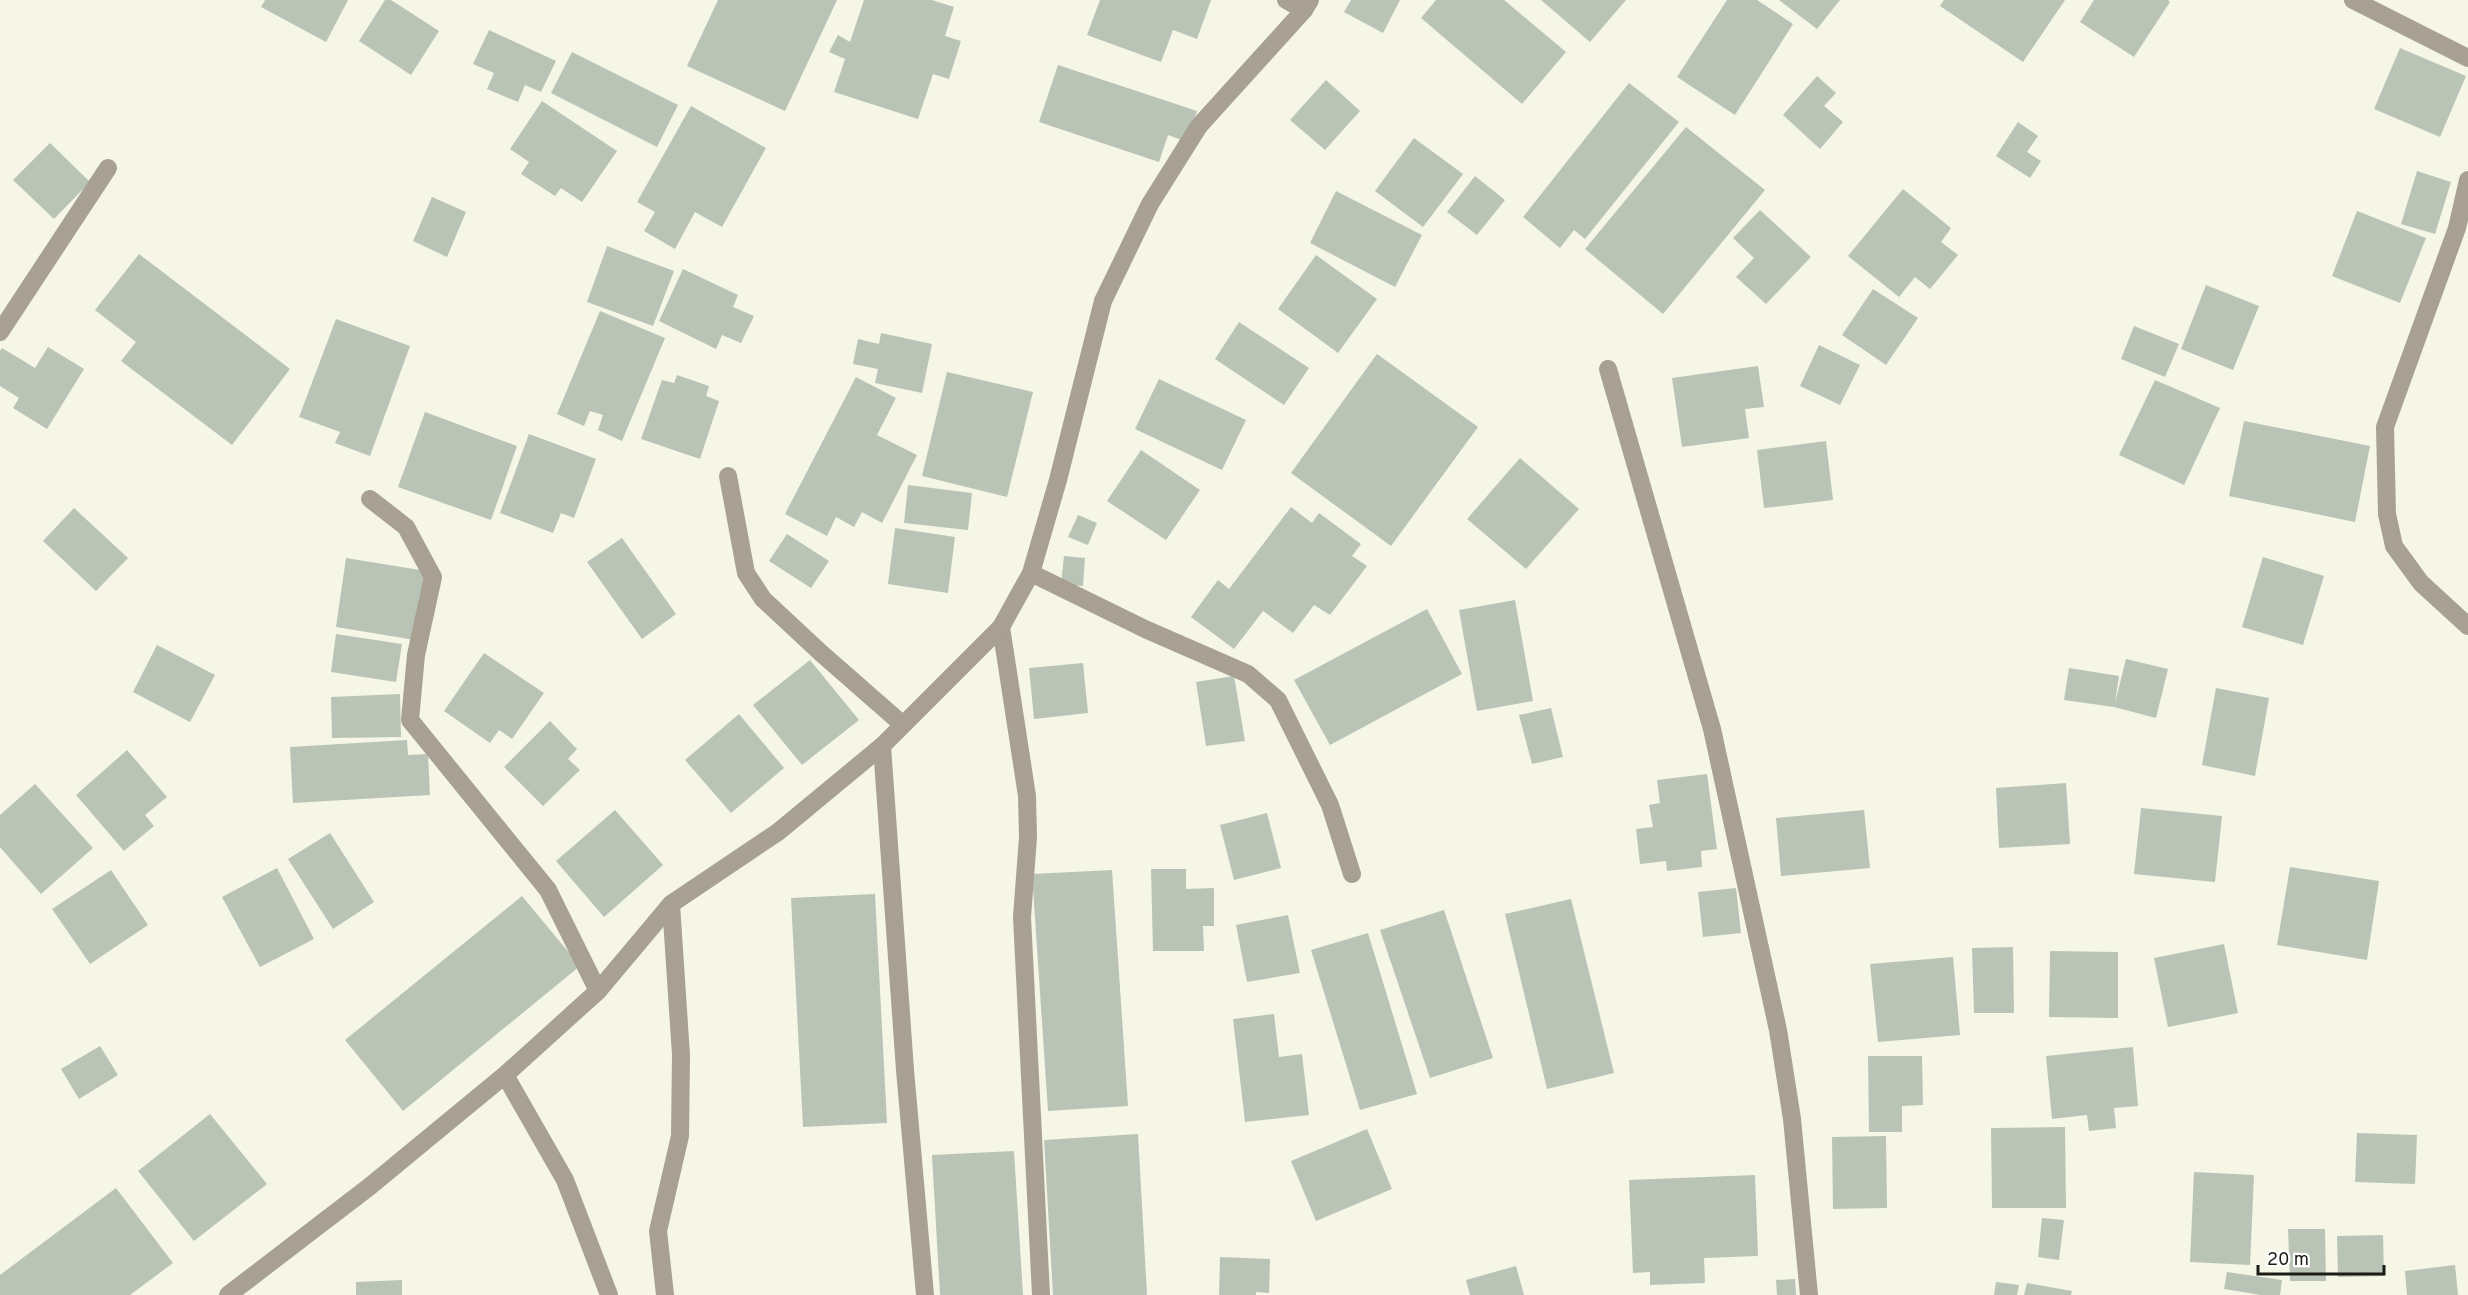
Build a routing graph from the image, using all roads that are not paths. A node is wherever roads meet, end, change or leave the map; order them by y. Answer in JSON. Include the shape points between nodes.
{"nodes":[{"id":1,"x":1286,"y":0,"type":"edge"},
{"id":2,"x":2353,"y":0,"type":"edge"},
{"id":3,"x":1307,"y":5,"type":"edge"},
{"id":4,"x":2468,"y":58,"type":"edge"},
{"id":5,"x":108,"y":168,"type":"dead end"},
{"id":6,"x":2468,"y":180,"type":"edge"},
{"id":7,"x":0,"y":332,"type":"edge"},
{"id":8,"x":1608,"y":369,"type":"dead end"},
{"id":9,"x":728,"y":476,"type":"dead end"},
{"id":10,"x":370,"y":499,"type":"dead end"},
{"id":11,"x":1031,"y":573,"type":"junction"},
{"id":12,"x":2468,"y":626,"type":"edge"},
{"id":13,"x":1001,"y":627,"type":"junction"},
{"id":14,"x":902,"y":724,"type":"junction"},
{"id":15,"x":882,"y":747,"type":"junction"},
{"id":16,"x":1352,"y":874,"type":"dead end"},
{"id":17,"x":671,"y":904,"type":"junction"},
{"id":18,"x":598,"y":990,"type":"junction"},
{"id":19,"x":505,"y":1075,"type":"junction"},
{"id":20,"x":228,"y":1295,"type":"edge"},
{"id":21,"x":609,"y":1295,"type":"edge"},
{"id":22,"x":665,"y":1295,"type":"edge"},
{"id":23,"x":925,"y":1295,"type":"edge"},
{"id":24,"x":1041,"y":1295,"type":"edge"},
{"id":25,"x":1809,"y":1295,"type":"edge"}],
"edges":[{"from":1,"to":3,"type":"street"},
{"from":2,"to":4,"type":"street"},
{"from":3,"to":11,"type":"street","via":[[1199,126],[1150,204],[1103,301]]},
{"from":5,"to":7,"type":"street"},
{"from":6,"to":12,"type":"street","via":[[2457,228],[2385,427],[2387,514],[2394,546],[2421,583]]},
{"from":8,"to":25,"type":"street","via":[[1712,729],[1778,1030],[1792,1119]]},
{"from":9,"to":14,"type":"street","via":[[746,573],[763,599]]},
{"from":10,"to":18,"type":"street","via":[[406,527],[434,577],[416,655],[410,720],[548,890]]},
{"from":11,"to":13,"type":"street"},
{"from":11,"to":16,"type":"street","via":[[1248,674],[1278,700],[1330,804]]},
{"from":13,"to":14,"type":"street"},
{"from":13,"to":24,"type":"street","via":[[1027,796],[1022,917]]},
{"from":14,"to":15,"type":"street"},
{"from":15,"to":17,"type":"street","via":[[778,832]]},
{"from":15,"to":23,"type":"street"},
{"from":17,"to":18,"type":"street"},
{"from":17,"to":22,"type":"street","via":[[681,1055],[680,1136],[658,1231]]},
{"from":18,"to":19,"type":"street"},
{"from":19,"to":20,"type":"street","via":[[369,1187]]},
{"from":19,"to":21,"type":"street","via":[[565,1180]]}]}
